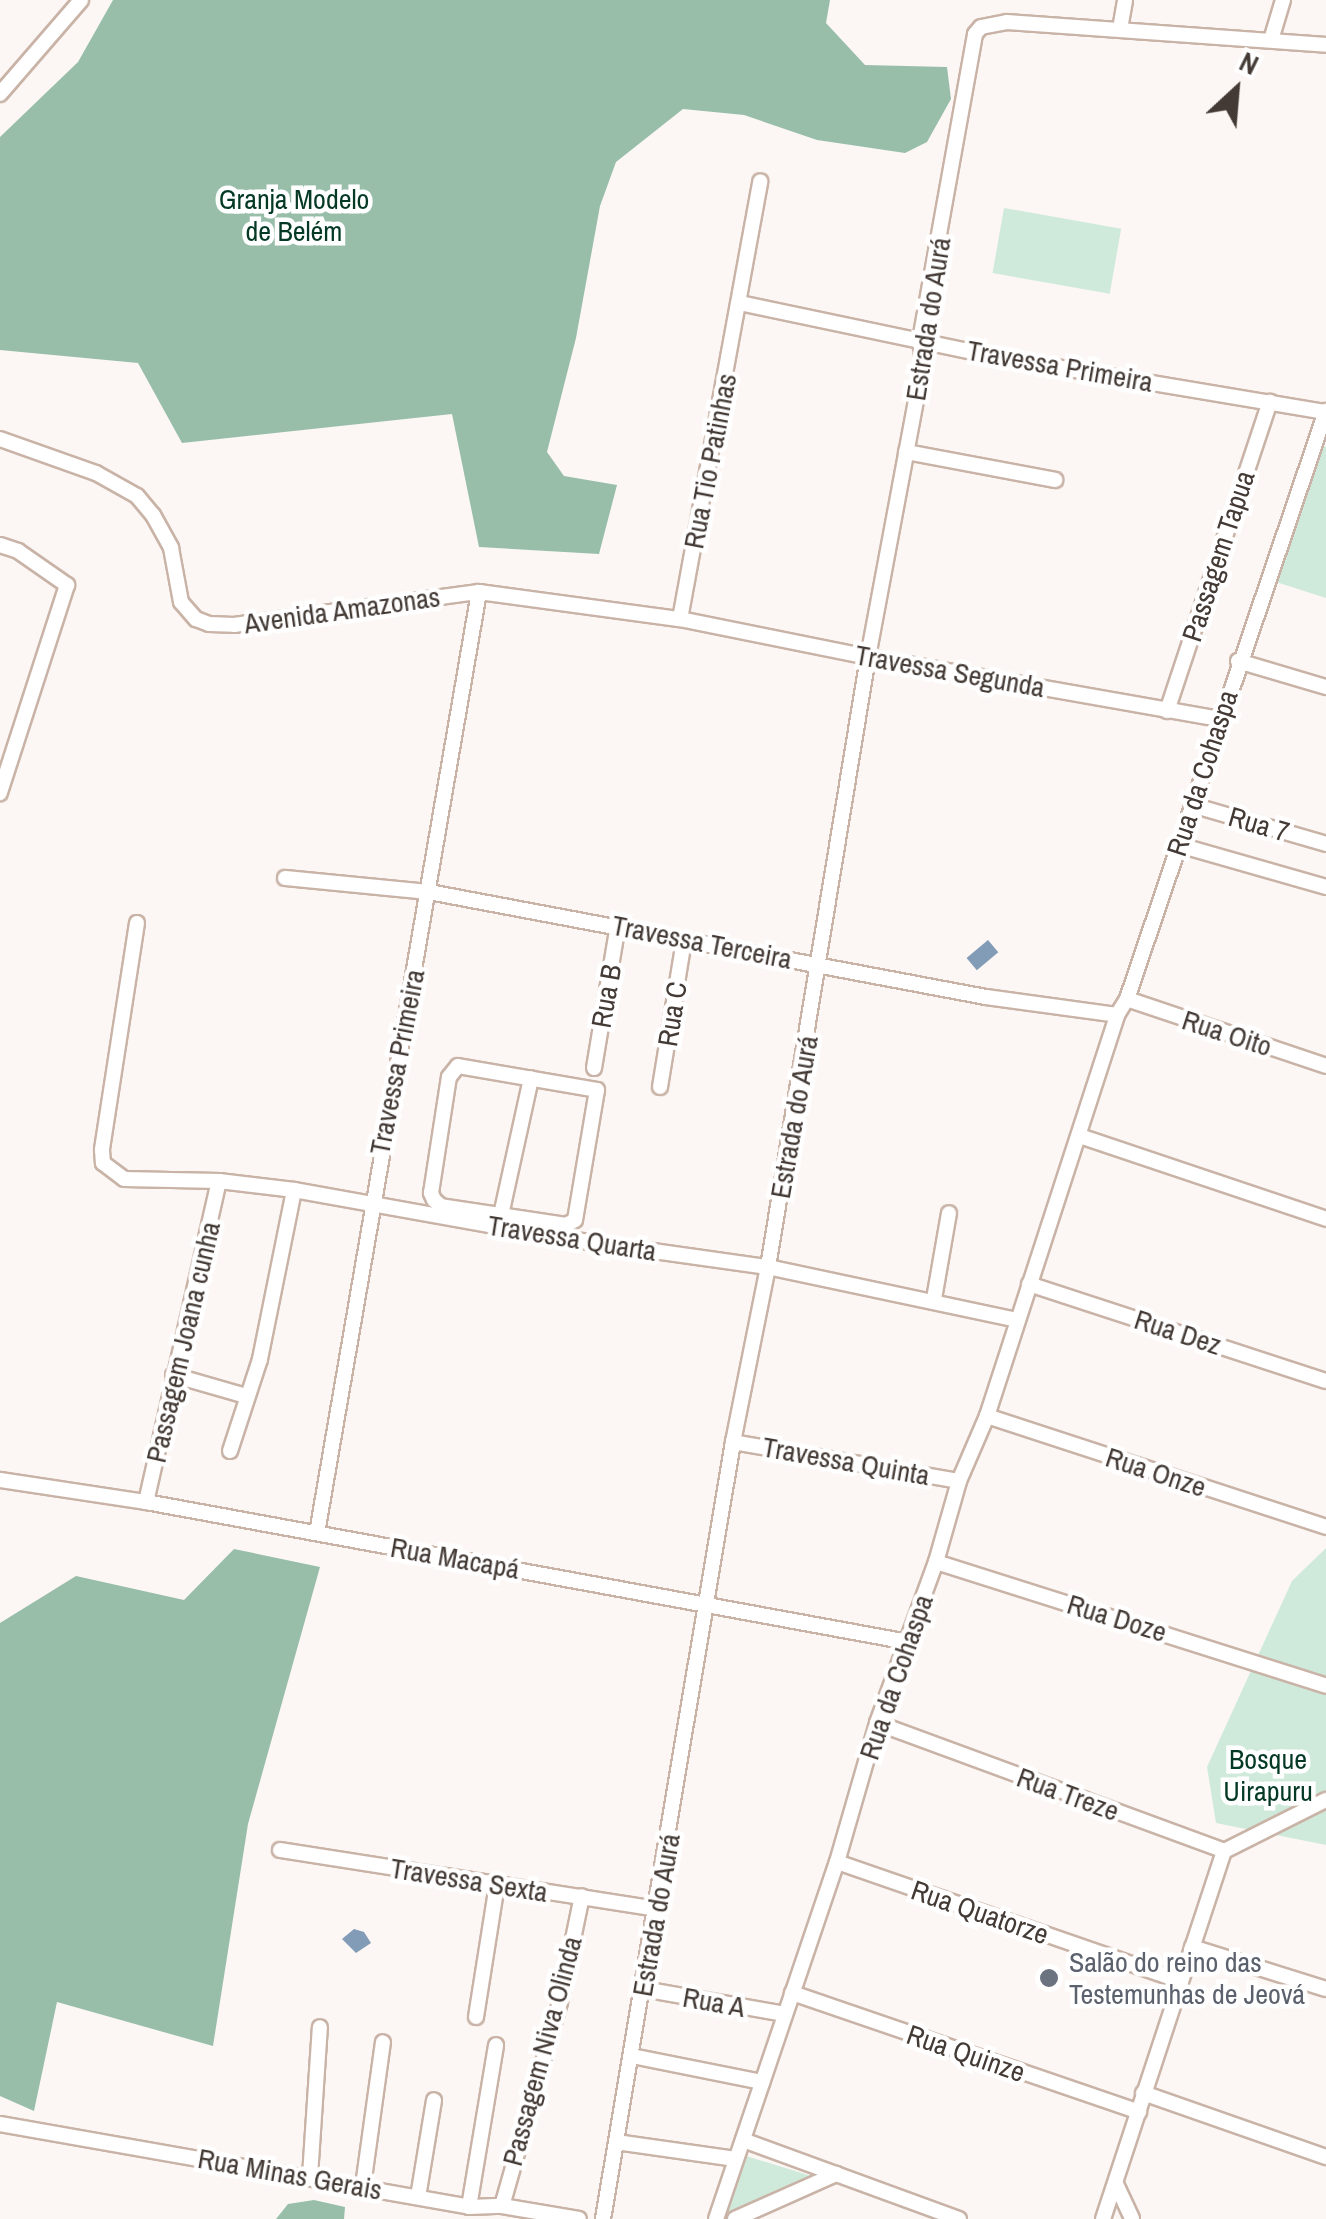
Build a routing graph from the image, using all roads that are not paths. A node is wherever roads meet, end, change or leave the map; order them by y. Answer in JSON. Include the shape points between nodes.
{"nodes":[{"id":1,"x":80,"y":0,"type":"edge"},
{"id":2,"x":1125,"y":0,"type":"edge"},
{"id":3,"x":1283,"y":0,"type":"edge"},
{"id":4,"x":1120,"y":28,"type":"junction"},
{"id":5,"x":1271,"y":40,"type":"junction"},
{"id":6,"x":1326,"y":44,"type":"edge"},
{"id":7,"x":0,"y":94,"type":"edge"},
{"id":8,"x":760,"y":180,"type":"dead end"},
{"id":9,"x":740,"y":303,"type":"junction"},
{"id":10,"x":920,"y":340,"type":"junction"},
{"id":11,"x":1270,"y":402,"type":"junction"},
{"id":12,"x":1326,"y":411,"type":"edge"},
{"id":13,"x":0,"y":438,"type":"edge"},
{"id":14,"x":1319,"y":448,"type":"edge"},
{"id":15,"x":906,"y":452,"type":"junction"},
{"id":16,"x":1055,"y":480,"type":"dead end"},
{"id":17,"x":0,"y":544,"type":"edge"},
{"id":18,"x":479,"y":592,"type":"junction"},
{"id":19,"x":680,"y":619,"type":"junction"},
{"id":20,"x":868,"y":657,"type":"junction"},
{"id":21,"x":1238,"y":661,"type":"junction"},
{"id":22,"x":1326,"y":687,"type":"edge"},
{"id":23,"x":1167,"y":711,"type":"junction"},
{"id":24,"x":1220,"y":718,"type":"junction"},
{"id":25,"x":0,"y":793,"type":"edge"},
{"id":26,"x":1192,"y":805,"type":"junction"},
{"id":27,"x":1326,"y":844,"type":"edge"},
{"id":28,"x":1179,"y":845,"type":"junction"},
{"id":29,"x":285,"y":878,"type":"dead end"},
{"id":30,"x":1326,"y":888,"type":"edge"},
{"id":31,"x":429,"y":892,"type":"junction"},
{"id":32,"x":137,"y":923,"type":"dead end"},
{"id":33,"x":618,"y":924,"type":"junction"},
{"id":34,"x":684,"y":941,"type":"junction"},
{"id":35,"x":819,"y":965,"type":"junction"},
{"id":36,"x":1128,"y":1000,"type":"junction"},
{"id":37,"x":1117,"y":1015,"type":"junction"},
{"id":38,"x":1326,"y":1066,"type":"edge"},
{"id":39,"x":594,"y":1068,"type":"dead end"},
{"id":40,"x":530,"y":1078,"type":"junction"},
{"id":41,"x":660,"y":1087,"type":"dead end"},
{"id":42,"x":1080,"y":1136,"type":"junction"},
{"id":43,"x":218,"y":1182,"type":"junction"},
{"id":44,"x":294,"y":1190,"type":"junction"},
{"id":45,"x":370,"y":1204,"type":"junction"},
{"id":46,"x":949,"y":1213,"type":"dead end"},
{"id":47,"x":502,"y":1215,"type":"junction"},
{"id":48,"x":1326,"y":1219,"type":"edge"},
{"id":49,"x":564,"y":1232,"type":"junction"},
{"id":50,"x":768,"y":1267,"type":"junction"},
{"id":51,"x":1029,"y":1284,"type":"junction"},
{"id":52,"x":934,"y":1299,"type":"junction"},
{"id":53,"x":1016,"y":1320,"type":"junction"},
{"id":54,"x":172,"y":1375,"type":"junction"},
{"id":55,"x":1326,"y":1381,"type":"edge"},
{"id":56,"x":246,"y":1396,"type":"junction"},
{"id":57,"x":987,"y":1416,"type":"junction"},
{"id":58,"x":733,"y":1442,"type":"junction"},
{"id":59,"x":230,"y":1451,"type":"dead end"},
{"id":60,"x":0,"y":1480,"type":"edge"},
{"id":61,"x":959,"y":1481,"type":"junction"},
{"id":62,"x":146,"y":1502,"type":"junction"},
{"id":63,"x":1326,"y":1526,"type":"edge"},
{"id":64,"x":317,"y":1533,"type":"junction"},
{"id":65,"x":936,"y":1562,"type":"junction"},
{"id":66,"x":706,"y":1604,"type":"junction"},
{"id":67,"x":908,"y":1642,"type":"junction"},
{"id":68,"x":1326,"y":1686,"type":"edge"},
{"id":69,"x":876,"y":1723,"type":"junction"},
{"id":70,"x":1326,"y":1800,"type":"edge"},
{"id":71,"x":280,"y":1850,"type":"dead end"},
{"id":72,"x":1224,"y":1852,"type":"junction"},
{"id":73,"x":837,"y":1862,"type":"junction"},
{"id":74,"x":497,"y":1885,"type":"junction"},
{"id":75,"x":582,"y":1896,"type":"junction"},
{"id":76,"x":657,"y":1909,"type":"junction"},
{"id":77,"x":1192,"y":1947,"type":"junction"},
{"id":78,"x":1181,"y":1981,"type":"junction"},
{"id":79,"x":644,"y":1989,"type":"junction"},
{"id":80,"x":1326,"y":1989,"type":"edge"},
{"id":81,"x":792,"y":1993,"type":"junction"},
{"id":82,"x":785,"y":2014,"type":"junction"},
{"id":83,"x":476,"y":2016,"type":"dead end"},
{"id":84,"x":320,"y":2027,"type":"dead end"},
{"id":85,"x":383,"y":2042,"type":"dead end"},
{"id":86,"x":496,"y":2045,"type":"dead end"},
{"id":87,"x":632,"y":2056,"type":"junction"},
{"id":88,"x":762,"y":2082,"type":"junction"},
{"id":89,"x":1144,"y":2094,"type":"junction"},
{"id":90,"x":434,"y":2100,"type":"dead end"},
{"id":91,"x":1138,"y":2112,"type":"junction"},
{"id":92,"x":0,"y":2124,"type":"edge"},
{"id":93,"x":743,"y":2140,"type":"junction"},
{"id":94,"x":616,"y":2142,"type":"junction"},
{"id":95,"x":1326,"y":2157,"type":"edge"},
{"id":96,"x":736,"y":2159,"type":"junction"},
{"id":97,"x":836,"y":2174,"type":"junction"},
{"id":98,"x":310,"y":2176,"type":"junction"},
{"id":99,"x":1116,"y":2184,"type":"junction"},
{"id":100,"x":363,"y":2186,"type":"junction"},
{"id":101,"x":418,"y":2197,"type":"junction"},
{"id":102,"x":502,"y":2206,"type":"junction"},
{"id":103,"x":469,"y":2207,"type":"junction"},
{"id":104,"x":580,"y":2219,"type":"edge"},
{"id":105,"x":603,"y":2219,"type":"edge"},
{"id":106,"x":716,"y":2219,"type":"edge"},
{"id":107,"x":735,"y":2219,"type":"edge"},
{"id":108,"x":959,"y":2219,"type":"edge"},
{"id":109,"x":1103,"y":2219,"type":"edge"},
{"id":110,"x":1132,"y":2219,"type":"edge"}],
"edges":[{"from":1,"to":7,"type":"street"},
{"from":2,"to":4,"type":"street"},
{"from":3,"to":5,"type":"street"},
{"from":4,"to":5,"type":"street"},
{"from":4,"to":10,"type":"street","name":"Estrada do Aurá","via":[[990,23],[978,30]]},
{"from":5,"to":6,"type":"street"},
{"from":8,"to":9,"type":"street"},
{"from":9,"to":10,"type":"street","name":"Travessa Primeira"},
{"from":9,"to":19,"type":"street","name":"Rua Tio Patinhas"},
{"from":10,"to":11,"type":"street","name":"Travessa Primeira"},
{"from":10,"to":15,"type":"street","name":"Estrada do Aurá","via":[[923,362]]},
{"from":11,"to":12,"type":"street","name":"Travessa Primeira"},
{"from":11,"to":23,"type":"street","name":"Passagem Tapua"},
{"from":12,"to":14,"type":"street","name":"Rua da Cohaspa"},
{"from":13,"to":18,"type":"street","name":"Avenida Amazonas","via":[[96,473],[137,496],[171,548],[181,602],[209,624]]},
{"from":14,"to":21,"type":"street","name":"Rua da Cohaspa"},
{"from":15,"to":16,"type":"street"},
{"from":15,"to":20,"type":"street","name":"Estrada do Aurá"},
{"from":17,"to":25,"type":"street","via":[[66,585]]},
{"from":18,"to":19,"type":"street","name":"Avenida Amazonas"},
{"from":18,"to":31,"type":"street","name":"Travessa Primeira"},
{"from":19,"to":20,"type":"street","name":"Travessa Segunda"},
{"from":20,"to":23,"type":"street","name":"Travessa Segunda"},
{"from":20,"to":35,"type":"street","name":"Estrada do Aurá"},
{"from":21,"to":22,"type":"street"},
{"from":21,"to":24,"type":"street","name":"Rua da Cohaspa"},
{"from":23,"to":24,"type":"street","name":"Travessa Segunda"},
{"from":24,"to":26,"type":"street","name":"Rua da Cohaspa"},
{"from":26,"to":27,"type":"street","name":"Rua 7"},
{"from":26,"to":28,"type":"street","name":"Rua da Cohaspa"},
{"from":28,"to":30,"type":"street"},
{"from":28,"to":36,"type":"street","name":"Rua da Cohaspa"},
{"from":29,"to":31,"type":"street","name":"Travessa Terceira"},
{"from":31,"to":33,"type":"street","name":"Travessa Terceira"},
{"from":31,"to":45,"type":"street","name":"Travessa Primeira"},
{"from":32,"to":43,"type":"street","name":"Travessa Quarta","via":[[103,1163],[124,1180]]},
{"from":33,"to":34,"type":"street","name":"Travessa Terceira"},
{"from":33,"to":39,"type":"street","name":"Rua B"},
{"from":34,"to":35,"type":"street","name":"Travessa Terceira"},
{"from":34,"to":41,"type":"street","name":"Rua C"},
{"from":35,"to":37,"type":"street","name":"Travessa Terceira"},
{"from":35,"to":50,"type":"street","name":"Estrada do Aurá"},
{"from":36,"to":37,"type":"street","name":"Rua da Cohaspa"},
{"from":36,"to":38,"type":"street","name":"Rua Oito"},
{"from":37,"to":42,"type":"street","name":"Rua da Cohaspa"},
{"from":40,"to":47,"type":"street"},
{"from":40,"to":47,"type":"street","via":[[458,1066],[449,1078],[431,1193],[441,1206]]},
{"from":40,"to":49,"type":"street","via":[[597,1090],[578,1214]]},
{"from":42,"to":48,"type":"street"},
{"from":42,"to":51,"type":"street","name":"Rua da Cohaspa"},
{"from":43,"to":44,"type":"street","name":"Travessa Quarta"},
{"from":43,"to":54,"type":"street","name":"Passagem Joana cunha"},
{"from":44,"to":45,"type":"street","name":"Travessa Quarta"},
{"from":44,"to":56,"type":"street","via":[[260,1359]]},
{"from":45,"to":49,"type":"street","name":"Travessa Quarta"},
{"from":45,"to":64,"type":"street","name":"Travessa Primeira"},
{"from":46,"to":52,"type":"street"},
{"from":47,"to":49,"type":"street"},
{"from":49,"to":50,"type":"street","name":"Travessa Quarta"},
{"from":50,"to":52,"type":"street","name":"Travessa Quarta"},
{"from":50,"to":58,"type":"street","name":"Estrada do Aurá"},
{"from":51,"to":53,"type":"street","name":"Rua da Cohaspa"},
{"from":51,"to":55,"type":"street","name":"Rua Dez"},
{"from":52,"to":53,"type":"street","name":"Travessa Quarta"},
{"from":53,"to":57,"type":"street","name":"Rua da Cohaspa"},
{"from":54,"to":56,"type":"street"},
{"from":54,"to":62,"type":"street","name":"Passagem Joana cunha"},
{"from":56,"to":59,"type":"street"},
{"from":57,"to":61,"type":"street","name":"Rua da Cohaspa"},
{"from":57,"to":63,"type":"street","name":"Rua Onze"},
{"from":58,"to":61,"type":"street","name":"Travessa Quinta"},
{"from":58,"to":66,"type":"street","name":"Estrada do Aurá"},
{"from":60,"to":62,"type":"street","name":"Rua Macapá"},
{"from":61,"to":65,"type":"street","name":"Rua da Cohaspa"},
{"from":62,"to":64,"type":"street","name":"Rua Macapá"},
{"from":64,"to":66,"type":"street","name":"Rua Macapá"},
{"from":65,"to":67,"type":"street","name":"Rua da Cohaspa"},
{"from":65,"to":68,"type":"street","name":"Rua Doze"},
{"from":66,"to":67,"type":"street","name":"Rua Macapá"},
{"from":66,"to":76,"type":"street","name":"Estrada do Aurá"},
{"from":67,"to":69,"type":"street","name":"Rua da Cohaspa"},
{"from":69,"to":72,"type":"street","name":"Rua Treze"},
{"from":69,"to":73,"type":"street","name":"Rua da Cohaspa"},
{"from":70,"to":72,"type":"street"},
{"from":71,"to":74,"type":"street","name":"Travessa Sexta"},
{"from":72,"to":77,"type":"street"},
{"from":73,"to":78,"type":"street","name":"Rua Quatorze"},
{"from":73,"to":81,"type":"street","name":"Rua da Cohaspa"},
{"from":74,"to":75,"type":"street","name":"Travessa Sexta"},
{"from":74,"to":83,"type":"street"},
{"from":75,"to":76,"type":"street","name":"Travessa Sexta"},
{"from":75,"to":102,"type":"street","name":"Passagem Niva Olinda","via":[[560,2002]]},
{"from":76,"to":79,"type":"street","name":"Estrada do Aurá"},
{"from":77,"to":78,"type":"street"},
{"from":77,"to":80,"type":"street"},
{"from":78,"to":89,"type":"street"},
{"from":79,"to":82,"type":"street","name":"Rua A"},
{"from":79,"to":87,"type":"street","name":"Estrada do Aurá"},
{"from":81,"to":82,"type":"street","name":"Rua da Cohaspa"},
{"from":81,"to":91,"type":"street","name":"Rua Quinze"},
{"from":82,"to":88,"type":"street","name":"Rua da Cohaspa"},
{"from":84,"to":98,"type":"street"},
{"from":85,"to":100,"type":"street"},
{"from":86,"to":103,"type":"street"},
{"from":87,"to":88,"type":"street"},
{"from":87,"to":94,"type":"street","name":"Estrada do Aurá"},
{"from":88,"to":93,"type":"street","name":"Rua da Cohaspa"},
{"from":89,"to":91,"type":"street"},
{"from":89,"to":95,"type":"street"},
{"from":90,"to":101,"type":"street"},
{"from":91,"to":99,"type":"street"},
{"from":92,"to":98,"type":"street","name":"Rua Minas Gerais"},
{"from":93,"to":96,"type":"street","name":"Rua da Cohaspa"},
{"from":93,"to":97,"type":"street"},
{"from":94,"to":96,"type":"street"},
{"from":94,"to":105,"type":"street","name":"Estrada do Aurá"},
{"from":96,"to":106,"type":"street","name":"Rua da Cohaspa"},
{"from":97,"to":107,"type":"street"},
{"from":97,"to":108,"type":"street"},
{"from":98,"to":100,"type":"street","name":"Rua Minas Gerais"},
{"from":99,"to":109,"type":"street"},
{"from":99,"to":110,"type":"street"},
{"from":100,"to":101,"type":"street","name":"Rua Minas Gerais"},
{"from":101,"to":103,"type":"street","name":"Rua Minas Gerais"},
{"from":102,"to":103,"type":"street","name":"Rua Minas Gerais"},
{"from":102,"to":104,"type":"street","name":"Rua Minas Gerais"}]}
